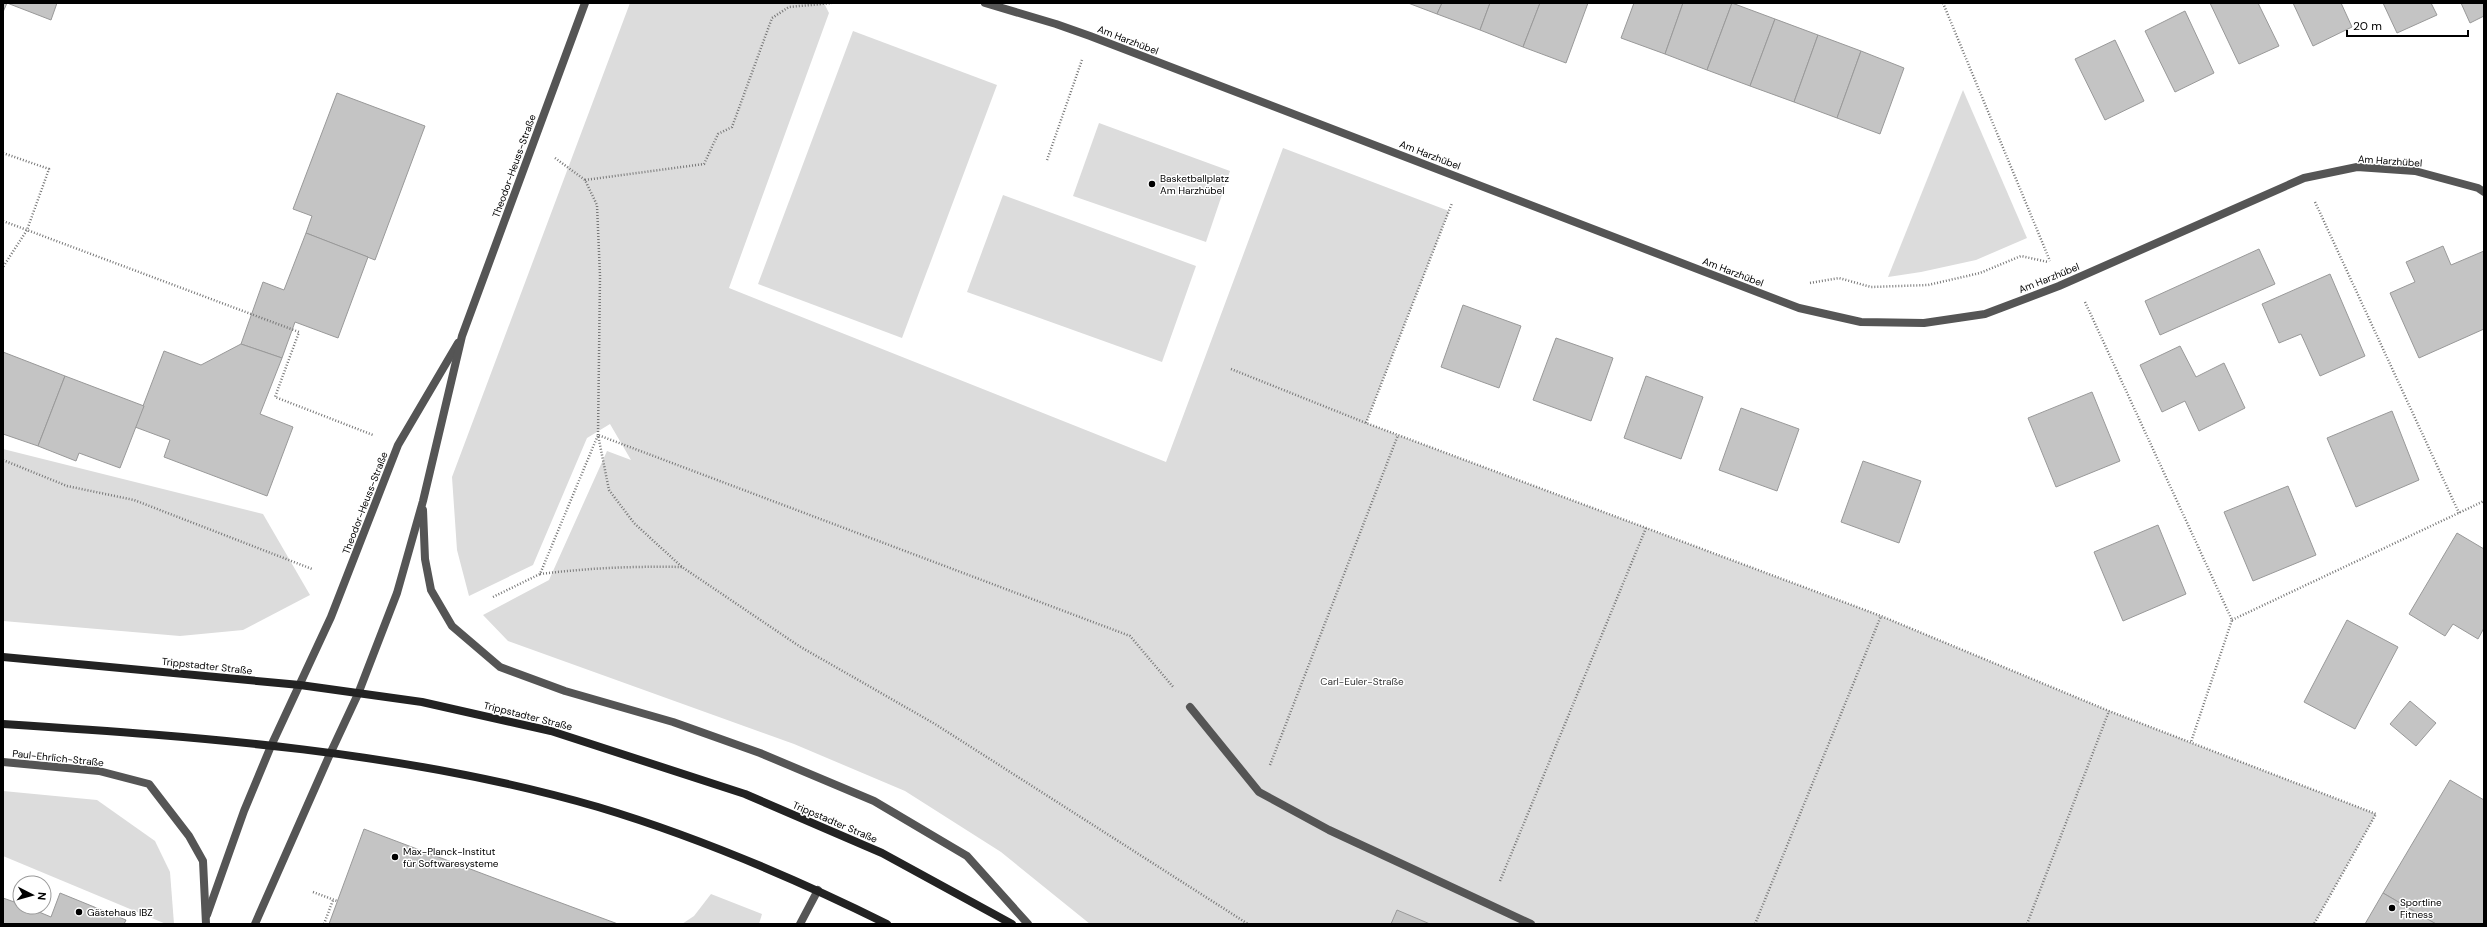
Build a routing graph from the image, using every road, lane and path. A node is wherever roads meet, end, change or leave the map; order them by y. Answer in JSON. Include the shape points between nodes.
{"nodes":[{"id":1,"x":585,"y":3,"type":"edge"},
{"id":2,"x":832,"y":3,"type":"edge"},
{"id":3,"x":985,"y":3,"type":"edge"},
{"id":4,"x":1943,"y":3,"type":"edge"},
{"id":5,"x":1004,"y":6,"type":"edge"},
{"id":6,"x":1090,"y":36,"type":"junction"},
{"id":7,"x":534,"y":142,"type":"junction"},
{"id":8,"x":3,"y":153,"type":"edge"},
{"id":9,"x":1047,"y":160,"type":"dead end"},
{"id":10,"x":1462,"y":178,"type":"junction"},
{"id":11,"x":2304,"y":178,"type":"junction"},
{"id":12,"x":585,"y":180,"type":"junction"},
{"id":13,"x":2484,"y":192,"type":"edge"},
{"id":14,"x":3,"y":222,"type":"edge"},
{"id":15,"x":27,"y":230,"type":"junction"},
{"id":16,"x":3,"y":266,"type":"edge"},
{"id":17,"x":2075,"y":279,"type":"junction"},
{"id":18,"x":1809,"y":283,"type":"dead end"},
{"id":19,"x":462,"y":336,"type":"junction"},
{"id":20,"x":1231,"y":369,"type":"dead end"},
{"id":21,"x":1366,"y":423,"type":"junction"},
{"id":22,"x":598,"y":435,"type":"junction"},
{"id":23,"x":1398,"y":435,"type":"junction"},
{"id":24,"x":398,"y":445,"type":"junction"},
{"id":25,"x":3,"y":460,"type":"edge"},
{"id":26,"x":2484,"y":501,"type":"edge"},
{"id":27,"x":423,"y":502,"type":"junction"},
{"id":28,"x":2459,"y":513,"type":"junction"},
{"id":29,"x":1646,"y":528,"type":"junction"},
{"id":30,"x":682,"y":567,"type":"junction"},
{"id":31,"x":312,"y":568,"type":"dead end"},
{"id":32,"x":540,"y":574,"type":"junction"},
{"id":33,"x":493,"y":597,"type":"dead end"},
{"id":34,"x":1881,"y":616,"type":"junction"},
{"id":35,"x":2232,"y":620,"type":"junction"},
{"id":36,"x":3,"y":657,"type":"edge"},
{"id":37,"x":300,"y":685,"type":"junction"},
{"id":38,"x":358,"y":694,"type":"junction"},
{"id":39,"x":1190,"y":707,"type":"joint"},
{"id":40,"x":2109,"y":711,"type":"junction"},
{"id":41,"x":3,"y":724,"type":"edge"},
{"id":42,"x":2191,"y":742,"type":"junction"},
{"id":43,"x":271,"y":746,"type":"junction"},
{"id":44,"x":330,"y":754,"type":"junction"},
{"id":45,"x":3,"y":762,"type":"edge"},
{"id":46,"x":1259,"y":792,"type":"junction"},
{"id":47,"x":818,"y":890,"type":"junction"},
{"id":48,"x":313,"y":892,"type":"dead end"},
{"id":49,"x":333,"y":900,"type":"junction"},
{"id":50,"x":337,"y":901,"type":"dead end"},
{"id":51,"x":1490,"y":904,"type":"junction"},
{"id":52,"x":206,"y":922,"type":"edge"},
{"id":53,"x":255,"y":924,"type":"edge"},
{"id":54,"x":324,"y":924,"type":"edge"},
{"id":55,"x":800,"y":924,"type":"edge"},
{"id":56,"x":887,"y":924,"type":"edge"},
{"id":57,"x":1012,"y":924,"type":"edge"},
{"id":58,"x":1028,"y":924,"type":"edge"},
{"id":59,"x":1248,"y":924,"type":"edge"},
{"id":60,"x":1531,"y":924,"type":"edge"},
{"id":61,"x":1755,"y":924,"type":"edge"},
{"id":62,"x":2027,"y":924,"type":"edge"},
{"id":63,"x":2314,"y":924,"type":"edge"}],
"edges":[{"from":1,"to":7,"type":"street","name":"Theodor-Heuss-Straße"},
{"from":2,"to":12,"type":"path","via":[[789,7],[772,18],[732,127],[718,134],[704,164]]},
{"from":3,"to":5,"type":"street","name":"Am Harzhübel"},
{"from":4,"to":18,"type":"path","via":[[2050,263],[2020,256],[1980,273],[1928,285],[1871,287],[1839,278]]},
{"from":5,"to":6,"type":"street","name":"Am Harzhübel"},
{"from":6,"to":9,"type":"path"},
{"from":6,"to":10,"type":"street","name":"Am Harzhübel"},
{"from":7,"to":12,"type":"path"},
{"from":7,"to":19,"type":"street","name":"Theodor-Heuss-Straße"},
{"from":8,"to":15,"type":"path","via":[[49,170]]},
{"from":10,"to":17,"type":"street","name":"Am Harzhübel","via":[[1799,308],[1861,322],[1924,323],[1986,314]]},
{"from":10,"to":21,"type":"path"},
{"from":11,"to":13,"type":"street","name":"Am Harzhübel","via":[[2357,167],[2415,171],[2478,188]]},
{"from":11,"to":17,"type":"street","name":"Am Harzhübel"},
{"from":11,"to":28,"type":"path"},
{"from":12,"to":22,"type":"path","via":[[597,205],[600,276]]},
{"from":14,"to":15,"type":"path"},
{"from":15,"to":16,"type":"path"},
{"from":15,"to":24,"type":"path","via":[[299,332],[275,396]]},
{"from":17,"to":35,"type":"path"},
{"from":19,"to":24,"type":"street","name":"Theodor-Heuss-Straße"},
{"from":19,"to":27,"type":"street","name":"Theodor-Heuss-Straße"},
{"from":20,"to":21,"type":"path"},
{"from":21,"to":23,"type":"path"},
{"from":22,"to":30,"type":"path","via":[[609,490],[634,523]]},
{"from":22,"to":32,"type":"path"},
{"from":22,"to":39,"type":"path","via":[[1130,636]]},
{"from":23,"to":29,"type":"path"},
{"from":23,"to":46,"type":"path"},
{"from":24,"to":37,"type":"street","name":"Theodor-Heuss-Straße","via":[[331,617]]},
{"from":25,"to":31,"type":"path","via":[[67,486],[134,500]]},
{"from":26,"to":28,"type":"path"},
{"from":27,"to":38,"type":"street","name":"Theodor-Heuss-Straße","via":[[397,593]]},
{"from":27,"to":58,"type":"street","via":[[424,559],[431,590],[452,626],[500,667],[564,691],[673,722],[760,752],[874,801],[967,856]]},
{"from":28,"to":35,"type":"path"},
{"from":29,"to":34,"type":"path"},
{"from":29,"to":51,"type":"path"},
{"from":30,"to":32,"type":"path","via":[[586,568]]},
{"from":30,"to":59,"type":"path","via":[[799,646],[935,724]]},
{"from":32,"to":33,"type":"path"},
{"from":34,"to":40,"type":"path"},
{"from":34,"to":61,"type":"path"},
{"from":35,"to":42,"type":"path"},
{"from":36,"to":37,"type":"main road","name":"Trippstadter Straße"},
{"from":37,"to":38,"type":"main road","name":"Trippstadter Straße"},
{"from":37,"to":43,"type":"street","name":"Theodor-Heuss-Straße"},
{"from":38,"to":44,"type":"street","name":"Theodor-Heuss-Straße"},
{"from":38,"to":57,"type":"main road","name":"Trippstadter Straße","via":[[422,702],[551,731],[745,794],[882,853]]},
{"from":39,"to":46,"type":"street"},
{"from":40,"to":42,"type":"path"},
{"from":40,"to":62,"type":"path"},
{"from":41,"to":43,"type":"main road","via":[[175,736]]},
{"from":42,"to":63,"type":"path","via":[[2376,814]]},
{"from":43,"to":44,"type":"main road"},
{"from":43,"to":52,"type":"street","name":"Paul-Ehrlich-Straße","via":[[244,811]]},
{"from":44,"to":47,"type":"main road","via":[[461,774],[598,807],[693,839]]},
{"from":44,"to":53,"type":"street"},
{"from":45,"to":52,"type":"street","name":"Paul-Ehrlich-Straße","via":[[99,771],[148,784],[189,836],[203,861]]},
{"from":46,"to":51,"type":"street","via":[[1329,830]]},
{"from":47,"to":55,"type":"street"},
{"from":47,"to":56,"type":"main road"},
{"from":48,"to":49,"type":"path"},
{"from":49,"to":50,"type":"path"},
{"from":49,"to":54,"type":"path"},
{"from":51,"to":60,"type":"street"}]}
